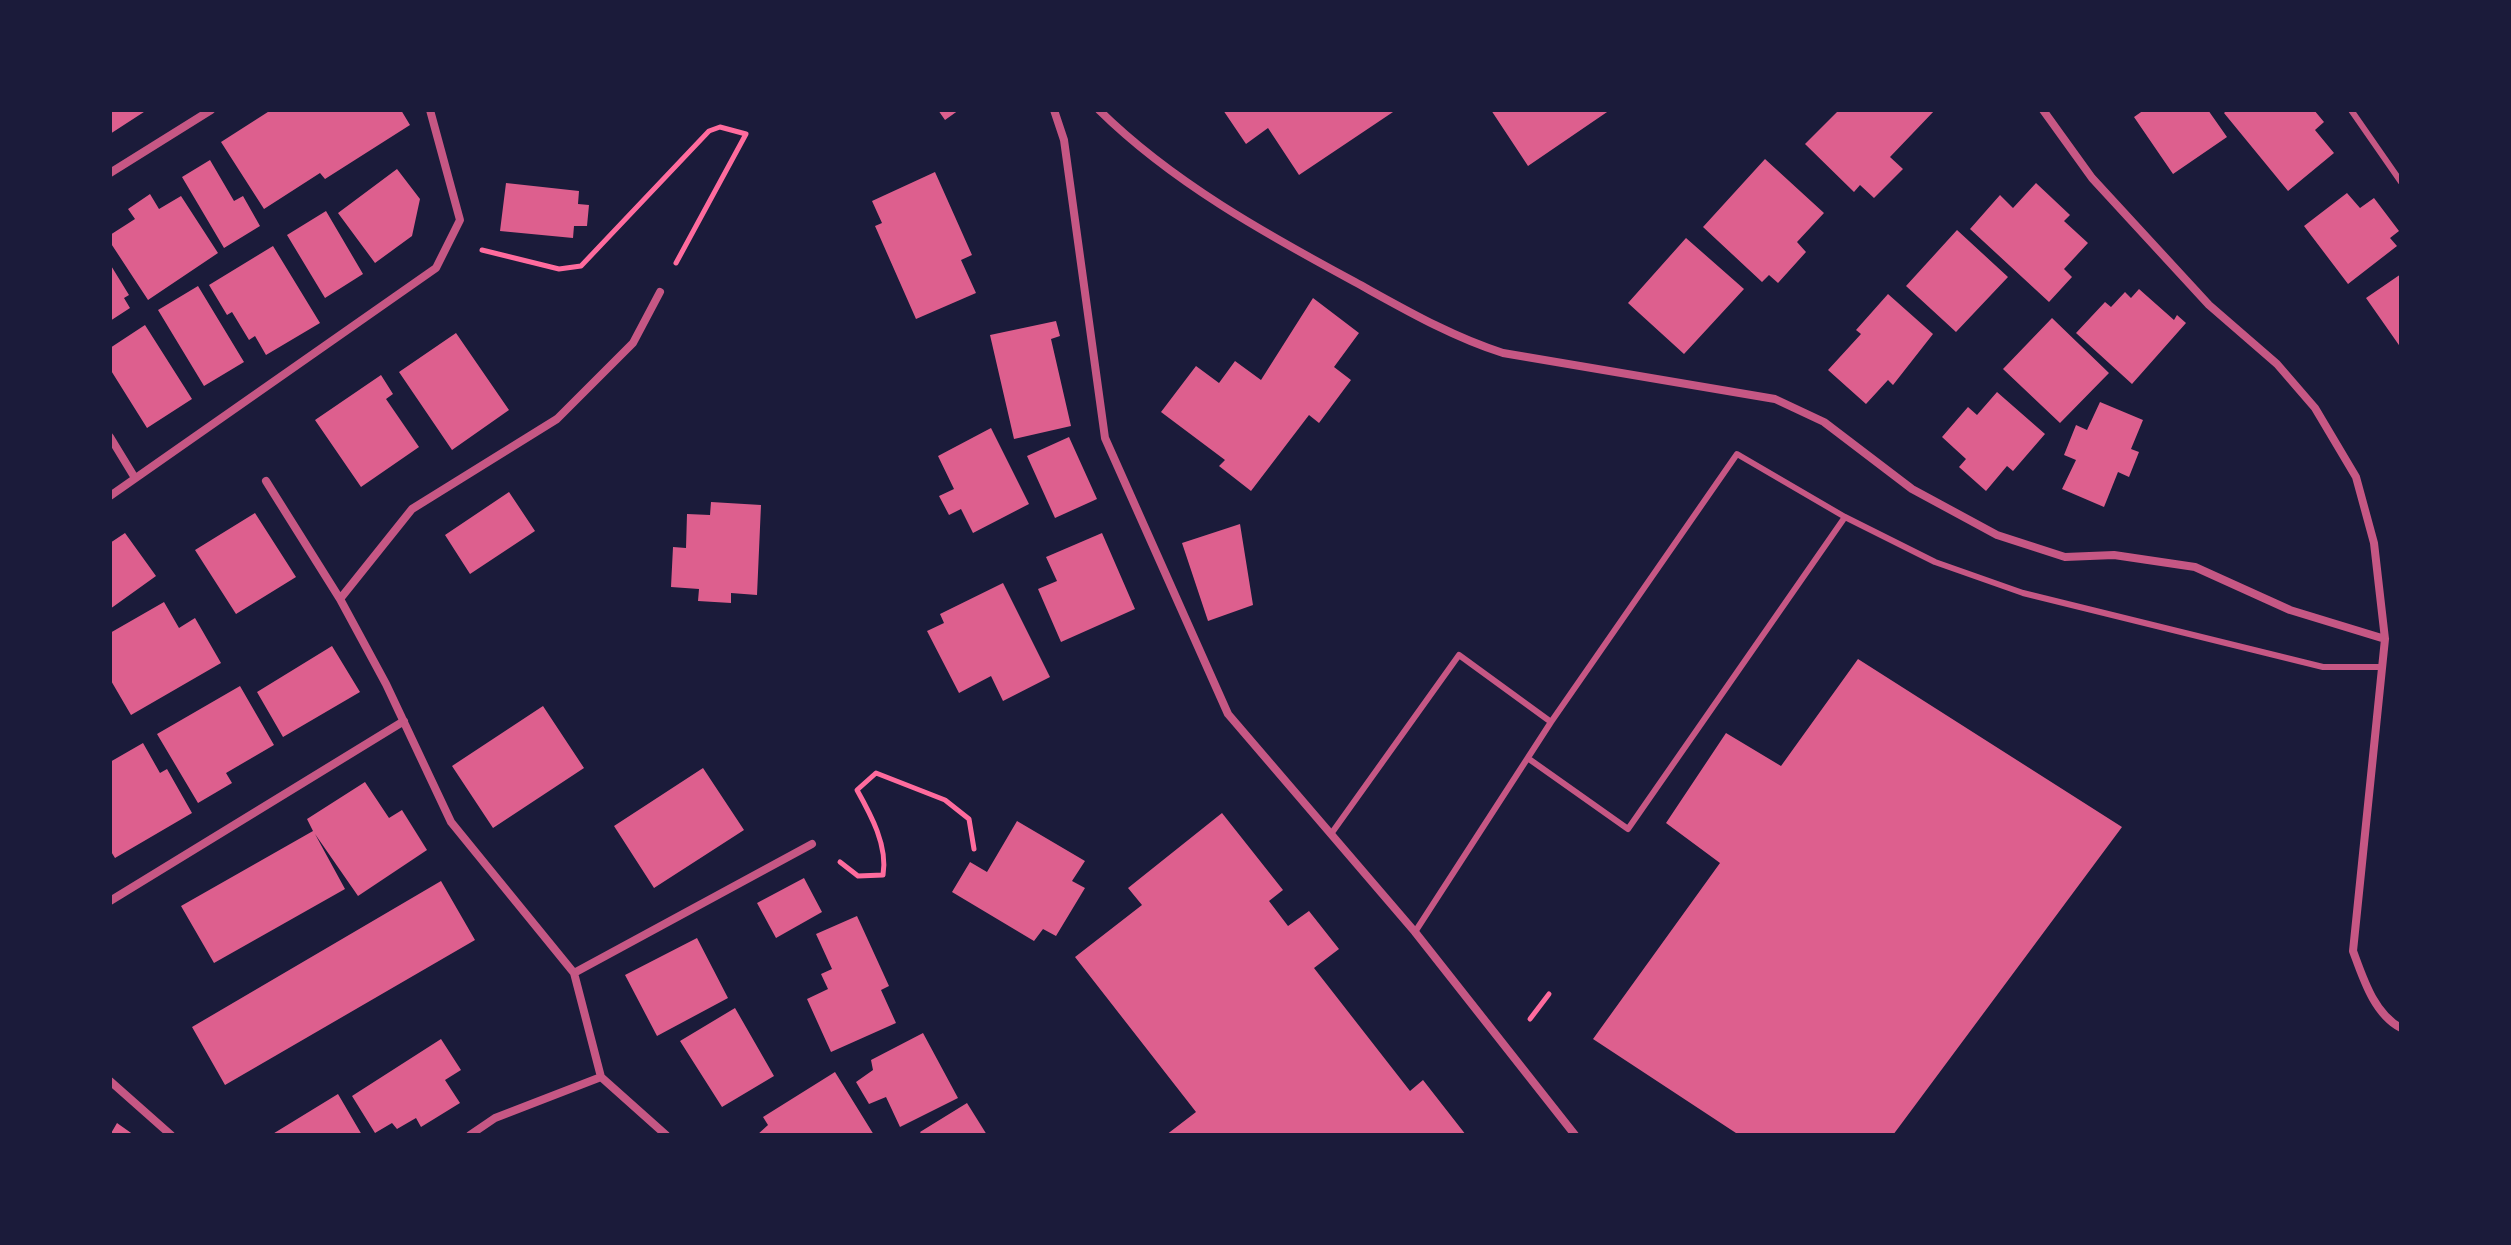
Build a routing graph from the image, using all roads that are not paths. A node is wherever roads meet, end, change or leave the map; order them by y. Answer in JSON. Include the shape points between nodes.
{"nodes":[{"id":1,"x":211,"y":110,"type":"edge"},
{"id":2,"x":430,"y":110,"type":"edge"},
{"id":3,"x":1054,"y":110,"type":"edge"},
{"id":4,"x":1099,"y":110,"type":"edge"},
{"id":5,"x":2043,"y":110,"type":"edge"},
{"id":6,"x":2351,"y":110,"type":"edge"},
{"id":7,"x":110,"y":173,"type":"edge"},
{"id":8,"x":2401,"y":182,"type":"edge"},
{"id":9,"x":660,"y":292,"type":"road end"},
{"id":10,"x":110,"y":437,"type":"edge"},
{"id":11,"x":135,"y":478,"type":"junction"},
{"id":12,"x":266,"y":481,"type":"dead end"},
{"id":13,"x":110,"y":496,"type":"edge"},
{"id":14,"x":1845,"y":517,"type":"junction"},
{"id":15,"x":340,"y":599,"type":"junction"},
{"id":16,"x":2385,"y":639,"type":"junction"},
{"id":17,"x":2382,"y":667,"type":"junction"},
{"id":18,"x":404,"y":721,"type":"junction"},
{"id":19,"x":1551,"y":722,"type":"junction"},
{"id":20,"x":1529,"y":759,"type":"junction"},
{"id":21,"x":1331,"y":834,"type":"junction"},
{"id":22,"x":812,"y":844,"type":"road end"},
{"id":23,"x":110,"y":901,"type":"edge"},
{"id":24,"x":1415,"y":932,"type":"junction"},
{"id":25,"x":574,"y":973,"type":"junction"},
{"id":26,"x":2401,"y":1028,"type":"edge"},
{"id":27,"x":601,"y":1077,"type":"junction"},
{"id":28,"x":110,"y":1081,"type":"edge"},
{"id":29,"x":171,"y":1135,"type":"edge"},
{"id":30,"x":470,"y":1135,"type":"edge"},
{"id":31,"x":666,"y":1135,"type":"edge"},
{"id":32,"x":1575,"y":1135,"type":"edge"}],
"edges":[{"from":1,"to":7,"type":"street"},
{"from":2,"to":11,"type":"street","via":[[460,220],[436,268]]},
{"from":3,"to":21,"type":"street","via":[[1064,140],[1105,438],[1228,714]]},
{"from":4,"to":16,"type":"street","via":[[1122,133],[1258,230],[1459,339],[1503,353],[1775,399],[1824,422],[1912,489],[1997,535],[2065,557],[2114,555],[2195,567],[2290,610]]},
{"from":5,"to":16,"type":"street","via":[[2092,178],[2209,305],[2277,364],[2315,408],[2356,477],[2374,543]]},
{"from":6,"to":8,"type":"lane"},
{"from":9,"to":15,"type":"street","via":[[633,343],[557,419],[412,509]]},
{"from":10,"to":11,"type":"street"},
{"from":11,"to":13,"type":"street"},
{"from":12,"to":15,"type":"street"},
{"from":14,"to":17,"type":"lane","via":[[1935,562],[2023,593],[2323,667]]},
{"from":14,"to":19,"type":"lane","via":[[1737,454]]},
{"from":14,"to":20,"type":"lane","via":[[1628,829]]},
{"from":15,"to":18,"type":"street"},
{"from":16,"to":17,"type":"street"},
{"from":17,"to":26,"type":"street","via":[[2353,951],[2368,991]]},
{"from":18,"to":23,"type":"street"},
{"from":18,"to":25,"type":"street","via":[[451,822]]},
{"from":19,"to":20,"type":"lane"},
{"from":19,"to":21,"type":"lane","via":[[1459,655]]},
{"from":20,"to":24,"type":"lane"},
{"from":21,"to":24,"type":"street"},
{"from":22,"to":25,"type":"street"},
{"from":24,"to":32,"type":"street"},
{"from":25,"to":27,"type":"street"},
{"from":27,"to":30,"type":"street","via":[[495,1118]]},
{"from":27,"to":31,"type":"street"},
{"from":28,"to":29,"type":"street"}]}
